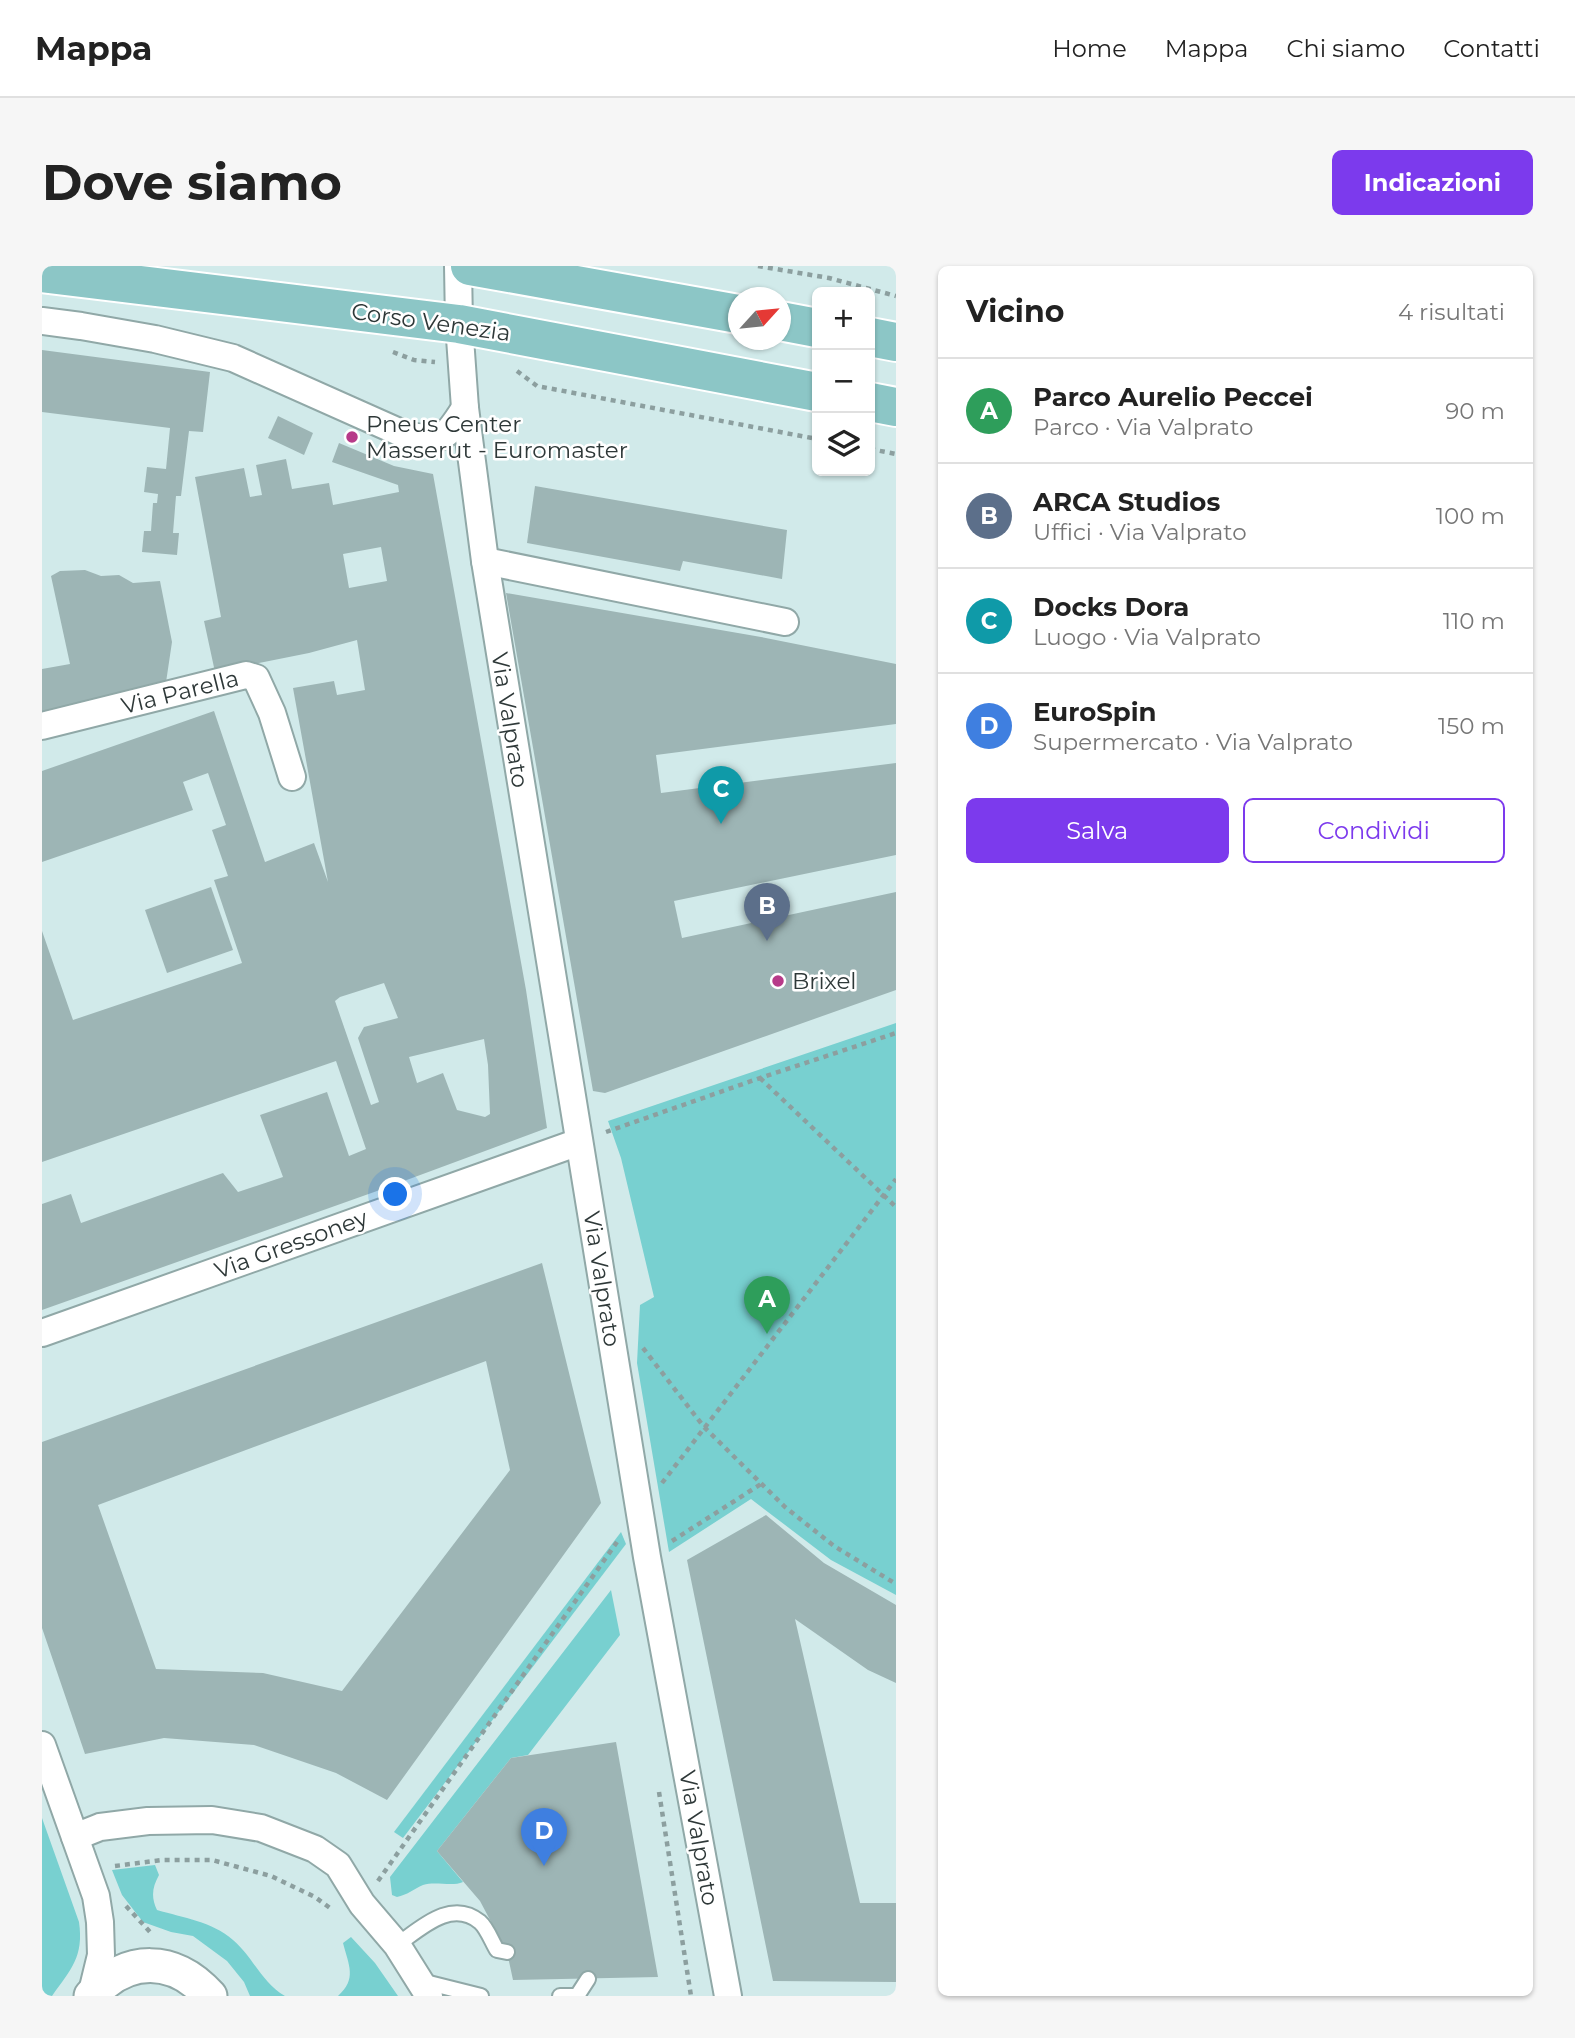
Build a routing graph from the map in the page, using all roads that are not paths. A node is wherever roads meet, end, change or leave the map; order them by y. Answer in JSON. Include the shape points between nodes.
{"nodes":[{"id":1,"x":457,"y":266,"type":"edge"},
{"id":2,"x":470,"y":266,"type":"edge"},
{"id":3,"x":42,"y":272,"type":"edge"},
{"id":4,"x":728,"y":312,"type":"edge"},
{"id":5,"x":42,"y":321,"type":"edge"},
{"id":6,"x":791,"y":323,"type":"edge"},
{"id":7,"x":459,"y":324,"type":"junction"},
{"id":8,"x":812,"y":327,"type":"edge"},
{"id":9,"x":875,"y":338,"type":"edge"},
{"id":10,"x":896,"y":342,"type":"edge"},
{"id":11,"x":812,"y":391,"type":"edge"},
{"id":12,"x":875,"y":403,"type":"edge"},
{"id":13,"x":896,"y":407,"type":"edge"},
{"id":14,"x":465,"y":408,"type":"junction"},
{"id":15,"x":485,"y":561,"type":"junction"},
{"id":16,"x":785,"y":622,"type":"dead end"},
{"id":17,"x":42,"y":726,"type":"edge"},
{"id":18,"x":292,"y":777,"type":"dead end"},
{"id":19,"x":579,"y":1142,"type":"junction"},
{"id":20,"x":42,"y":1333,"type":"edge"},
{"id":21,"x":42,"y":1745,"type":"edge"},
{"id":22,"x":75,"y":1837,"type":"junction"},
{"id":23,"x":397,"y":1945,"type":"junction"},
{"id":24,"x":507,"y":1952,"type":"dead end"},
{"id":25,"x":588,"y":1979,"type":"dead end"},
{"id":26,"x":424,"y":1989,"type":"edge"},
{"id":27,"x":91,"y":1996,"type":"edge"},
{"id":28,"x":210,"y":1996,"type":"edge"},
{"id":29,"x":481,"y":1996,"type":"edge"},
{"id":30,"x":560,"y":1996,"type":"edge"},
{"id":31,"x":728,"y":1996,"type":"edge"}],
"edges":[{"from":1,"to":7,"type":"street","name":"Via Valprato"},
{"from":2,"to":4,"type":"main road"},
{"from":3,"to":7,"type":"main road","name":"Corso Venezia"},
{"from":5,"to":14,"type":"street","via":[[155,339],[233,358],[408,436],[433,440],[450,432]]},
{"from":6,"to":8,"type":"main road"},
{"from":7,"to":11,"type":"main road","name":"Corso Venezia"},
{"from":7,"to":14,"type":"street","name":"Via Valprato"},
{"from":9,"to":10,"type":"main road"},
{"from":12,"to":13,"type":"main road"},
{"from":14,"to":15,"type":"street","name":"Via Valprato"},
{"from":15,"to":16,"type":"street"},
{"from":15,"to":19,"type":"street","name":"Via Valprato"},
{"from":17,"to":18,"type":"street","name":"Via Parella","via":[[246,674],[257,678]]},
{"from":19,"to":20,"type":"street","name":"Via Gressoney"},
{"from":19,"to":31,"type":"street","name":"Via Valprato","via":[[647,1557]]},
{"from":21,"to":22,"type":"street"},
{"from":22,"to":23,"type":"street","via":[[100,1827],[185,1819],[261,1828],[315,1849],[338,1865],[362,1904]]},
{"from":22,"to":27,"type":"street","via":[[100,1922],[101,1955]]},
{"from":23,"to":24,"type":"lane","via":[[436,1918],[454,1912],[482,1923],[497,1950]]},
{"from":23,"to":26,"type":"street"},
{"from":25,"to":30,"type":"lane","via":[[577,1996]]},
{"from":26,"to":29,"type":"lane"},
{"from":27,"to":28,"type":"street","via":[[115,1974],[147,1965],[186,1974]]}]}
